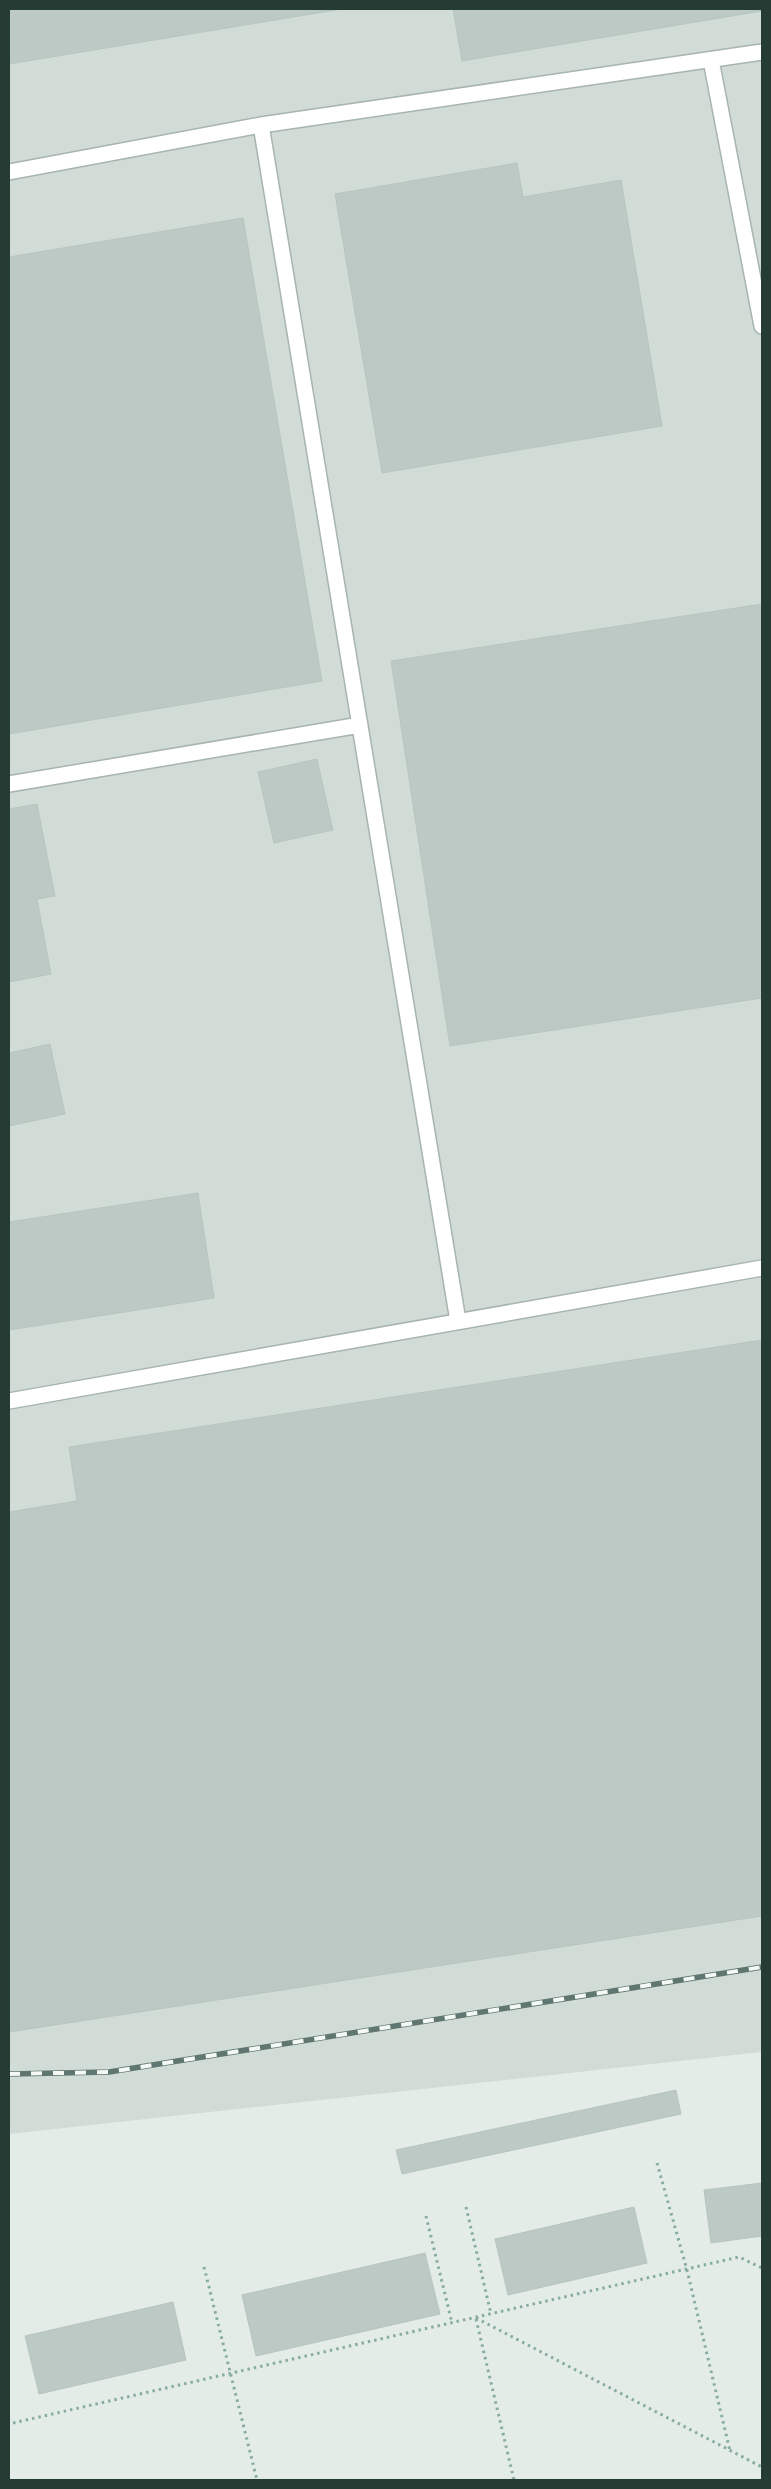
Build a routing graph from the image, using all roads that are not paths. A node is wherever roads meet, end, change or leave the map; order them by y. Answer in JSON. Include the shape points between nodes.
{"nodes":[{"id":1,"x":762,"y":52,"type":"edge"},
{"id":2,"x":711,"y":60,"type":"junction"},
{"id":3,"x":261,"y":126,"type":"junction"},
{"id":4,"x":9,"y":172,"type":"edge"},
{"id":5,"x":762,"y":326,"type":"edge"},
{"id":6,"x":360,"y":725,"type":"junction"},
{"id":7,"x":9,"y":784,"type":"edge"},
{"id":8,"x":762,"y":1268,"type":"edge"},
{"id":9,"x":458,"y":1321,"type":"junction"},
{"id":10,"x":9,"y":1401,"type":"edge"}],
"edges":[{"from":1,"to":2,"type":"lane"},
{"from":2,"to":3,"type":"lane"},
{"from":2,"to":5,"type":"lane"},
{"from":3,"to":4,"type":"lane"},
{"from":3,"to":6,"type":"lane"},
{"from":6,"to":7,"type":"lane"},
{"from":6,"to":9,"type":"lane"},
{"from":8,"to":9,"type":"lane"},
{"from":9,"to":10,"type":"lane"}]}
